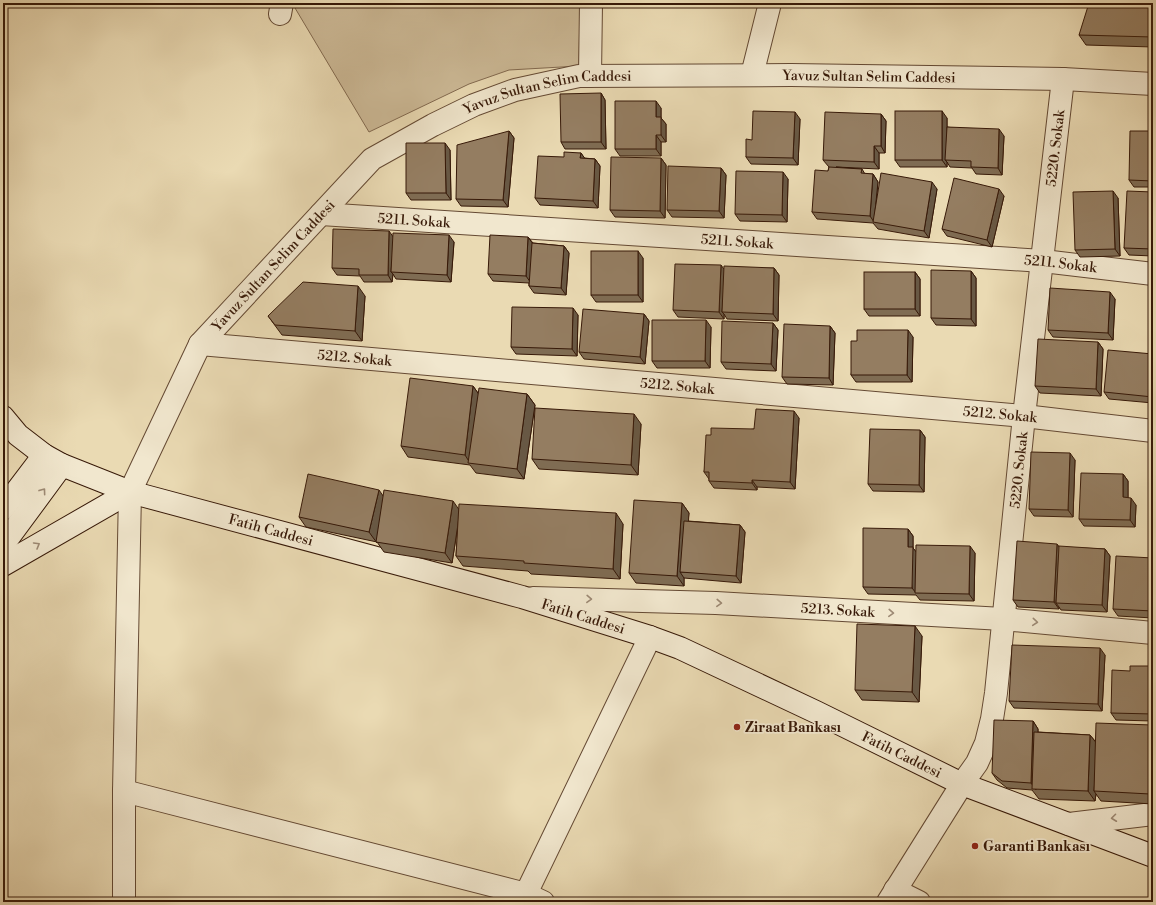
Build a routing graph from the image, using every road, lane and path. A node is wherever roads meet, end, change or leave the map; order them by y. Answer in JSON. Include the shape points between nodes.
{"nodes":[{"id":1,"x":591,"y":3,"type":"edge"},
{"id":2,"x":770,"y":3,"type":"edge"},
{"id":3,"x":752,"y":74,"type":"junction"},
{"id":4,"x":590,"y":76,"type":"junction"},
{"id":5,"x":1063,"y":78,"type":"junction"},
{"id":6,"x":1153,"y":84,"type":"edge"},
{"id":7,"x":321,"y":214,"type":"junction"},
{"id":8,"x":1043,"y":261,"type":"junction"},
{"id":9,"x":1153,"y":274,"type":"edge"},
{"id":10,"x":200,"y":344,"type":"junction"},
{"id":11,"x":1024,"y":416,"type":"junction"},
{"id":12,"x":3,"y":417,"type":"edge"},
{"id":13,"x":1153,"y":431,"type":"edge"},
{"id":14,"x":53,"y":460,"type":"junction"},
{"id":15,"x":130,"y":492,"type":"junction"},
{"id":16,"x":3,"y":509,"type":"edge"},
{"id":17,"x":3,"y":545,"type":"edge"},
{"id":18,"x":3,"y":565,"type":"edge"},
{"id":19,"x":522,"y":597,"type":"junction"},
{"id":20,"x":1003,"y":619,"type":"junction"},
{"id":21,"x":1153,"y":633,"type":"edge"},
{"id":22,"x":650,"y":637,"type":"junction"},
{"id":23,"x":962,"y":784,"type":"junction"},
{"id":24,"x":124,"y":791,"type":"junction"},
{"id":25,"x":1153,"y":814,"type":"edge"},
{"id":26,"x":1068,"y":824,"type":"junction"},
{"id":27,"x":1153,"y":856,"type":"edge"},
{"id":28,"x":892,"y":896,"type":"edge"},
{"id":29,"x":530,"y":899,"type":"edge"},
{"id":30,"x":124,"y":902,"type":"edge"},
{"id":31,"x":919,"y":902,"type":"edge"}],
"edges":[{"from":1,"to":4,"type":"street"},
{"from":2,"to":3,"type":"street"},
{"from":3,"to":4,"type":"street","name":"Yavuz Sultan Selim Caddesi"},
{"from":3,"to":5,"type":"street","name":"Yavuz Sultan Selim Caddesi"},
{"from":4,"to":7,"type":"street","name":"Yavuz Sultan Selim Caddesi","via":[[579,76],[515,90],[474,105],[433,125],[372,159]]},
{"from":5,"to":6,"type":"street","name":"Yavuz Sultan Selim Caddesi"},
{"from":5,"to":8,"type":"street","name":"5220. Sokak"},
{"from":7,"to":8,"type":"street","name":"5211. Sokak"},
{"from":7,"to":10,"type":"street","name":"Yavuz Sultan Selim Caddesi"},
{"from":8,"to":9,"type":"street","name":"5211. Sokak"},
{"from":8,"to":11,"type":"street","name":"5220. Sokak"},
{"from":10,"to":11,"type":"street","name":"5212. Sokak"},
{"from":10,"to":15,"type":"street","name":"Yavuz Sultan Selim Caddesi"},
{"from":11,"to":13,"type":"street","name":"5212. Sokak"},
{"from":11,"to":20,"type":"street","name":"5220. Sokak"},
{"from":12,"to":14,"type":"street","name":"Fatih Caddesi","via":[[18,435]]},
{"from":14,"to":15,"type":"street","name":"Fatih Caddesi"},
{"from":14,"to":16,"type":"street"},
{"from":17,"to":14,"type":"street","one_way":true},
{"from":18,"to":15,"type":"street","one_way":true},
{"from":15,"to":19,"type":"street","name":"Fatih Caddesi"},
{"from":15,"to":24,"type":"street"},
{"from":19,"to":20,"type":"street","name":"5213. Sokak","one_way":true,"via":[[716,603]]},
{"from":19,"to":22,"type":"street","name":"Fatih Caddesi"},
{"from":20,"to":21,"type":"street","name":"5213. Sokak","one_way":true},
{"from":20,"to":23,"type":"street","name":"5220. Sokak","via":[[992,719],[986,743],[977,763]]},
{"from":22,"to":23,"type":"street","name":"Fatih Caddesi","via":[[680,648],[816,712]]},
{"from":22,"to":29,"type":"street"},
{"from":23,"to":26,"type":"street","name":"Fatih Caddesi"},
{"from":23,"to":28,"type":"street","name":"5220. Sokak"},
{"from":24,"to":29,"type":"street"},
{"from":24,"to":30,"type":"street"},
{"from":25,"to":26,"type":"street","one_way":true},
{"from":26,"to":27,"type":"street","name":"Fatih Caddesi"},
{"from":28,"to":31,"type":"street"}]}
